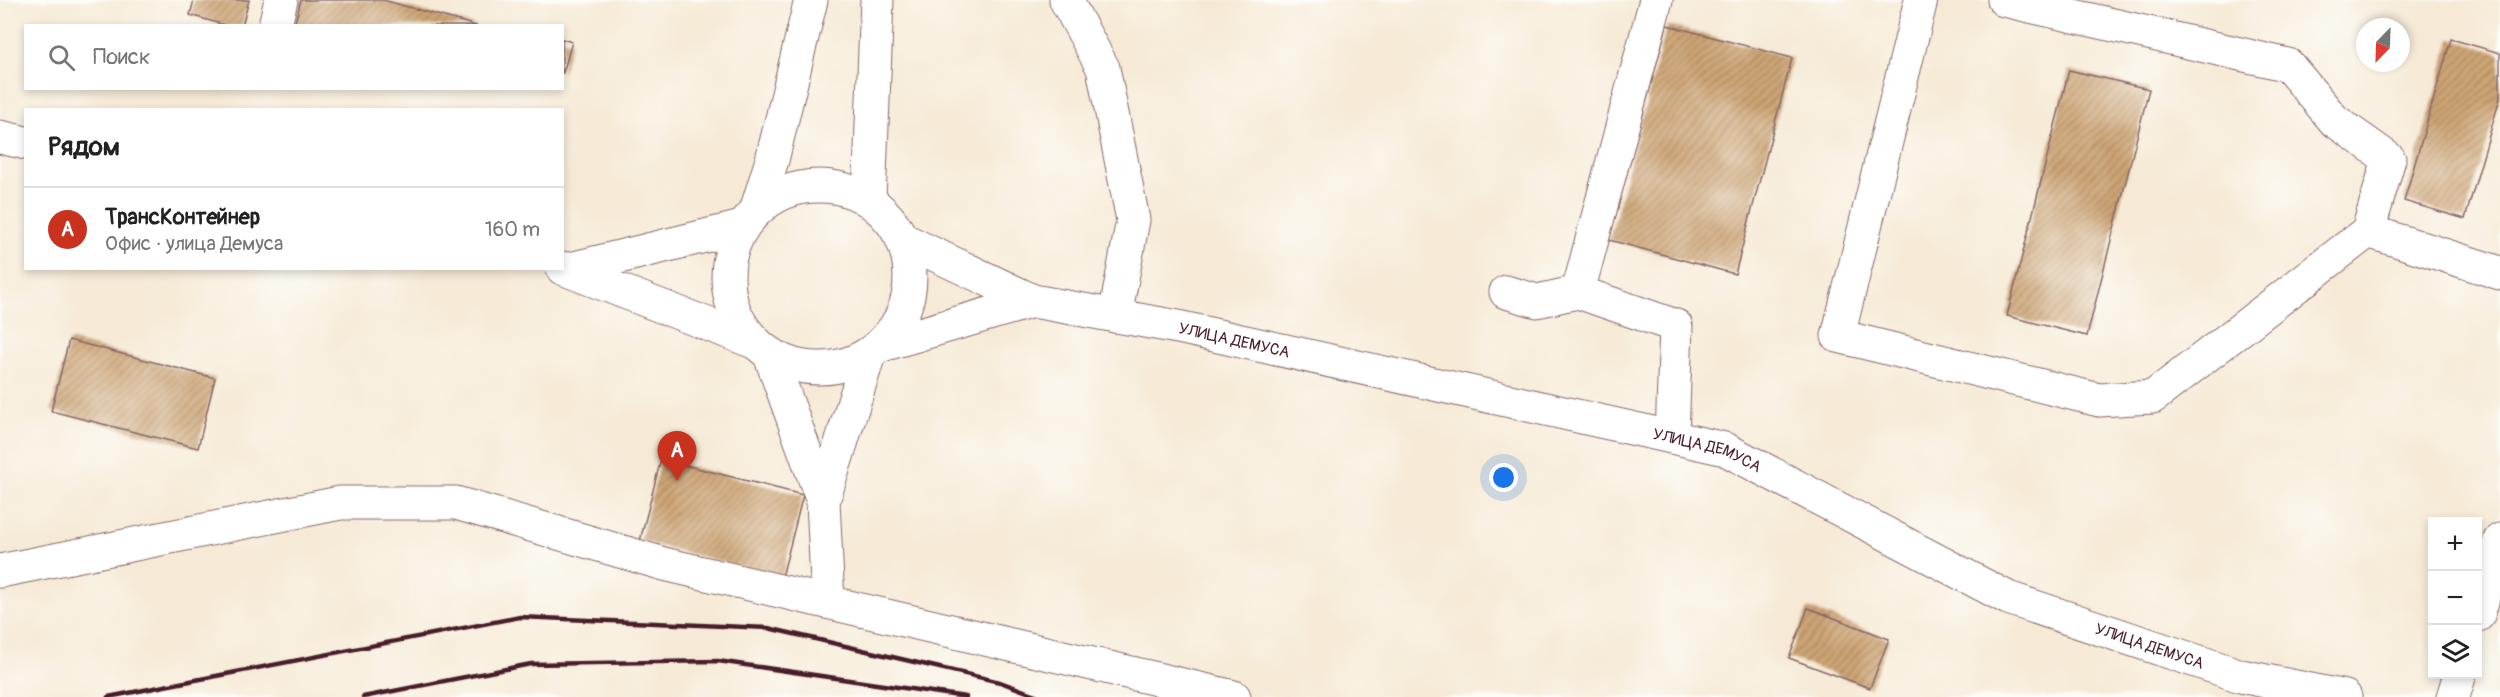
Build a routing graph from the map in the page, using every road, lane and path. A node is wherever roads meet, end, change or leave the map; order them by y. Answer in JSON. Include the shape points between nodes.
{"nodes":[{"id":1,"x":811,"y":0,"type":"edge"},
{"id":2,"x":877,"y":0,"type":"edge"},
{"id":3,"x":1066,"y":0,"type":"edge"},
{"id":4,"x":1656,"y":0,"type":"edge"},
{"id":5,"x":1921,"y":0,"type":"edge"},
{"id":6,"x":2004,"y":0,"type":"edge"},
{"id":7,"x":0,"y":136,"type":"edge"},
{"id":8,"x":24,"y":142,"type":"edge"},
{"id":9,"x":869,"y":200,"type":"junction"},
{"id":10,"x":749,"y":219,"type":"junction"},
{"id":11,"x":2368,"y":231,"type":"junction"},
{"id":12,"x":902,"y":239,"type":"junction"},
{"id":13,"x":566,"y":268,"type":"edge"},
{"id":14,"x":2500,"y":273,"type":"edge"},
{"id":15,"x":1506,"y":292,"type":"dead end"},
{"id":16,"x":1578,"y":292,"type":"junction"},
{"id":17,"x":1033,"y":302,"type":"junction"},
{"id":18,"x":1116,"y":316,"type":"junction"},
{"id":19,"x":762,"y":348,"type":"junction"},
{"id":20,"x":874,"y":350,"type":"junction"},
{"id":21,"x":1672,"y":437,"type":"junction"},
{"id":22,"x":823,"y":501,"type":"junction"},
{"id":23,"x":2500,"y":540,"type":"edge"},
{"id":24,"x":0,"y":571,"type":"edge"},
{"id":25,"x":2482,"y":601,"type":"edge"},
{"id":26,"x":828,"y":602,"type":"junction"},
{"id":27,"x":2459,"y":679,"type":"edge"},
{"id":28,"x":1234,"y":697,"type":"edge"},
{"id":29,"x":2345,"y":697,"type":"edge"},
{"id":30,"x":2453,"y":697,"type":"edge"}],
"edges":[{"from":1,"to":10,"type":"street","via":[[772,160]]},
{"from":2,"to":9,"type":"street"},
{"from":3,"to":18,"type":"street","via":[[1103,68],[1133,220]]},
{"from":4,"to":16,"type":"street"},
{"from":5,"to":11,"type":"street","via":[[1838,336],[2099,400],[2153,397]]},
{"from":6,"to":11,"type":"street","via":[[2288,65],[2334,120],[2389,159]]},
{"from":7,"to":8,"type":"street"},
{"from":9,"to":10,"type":"street","via":[[831,186],[811,186],[772,198]]},
{"from":9,"to":12,"type":"street","via":[[884,213]]},
{"from":10,"to":13,"type":"street"},
{"from":10,"to":19,"type":"street","via":[[733,246],[728,286],[741,325]]},
{"from":11,"to":14,"type":"street"},
{"from":12,"to":17,"type":"street"},
{"from":12,"to":20,"type":"street","via":[[910,267],[910,288],[897,326]]},
{"from":13,"to":19,"type":"street"},
{"from":15,"to":16,"type":"street","via":[[1537,301]]},
{"from":16,"to":21,"type":"street","via":[[1676,326]]},
{"from":17,"to":18,"type":"street","name":"УЛИЦА ДЕМУСА"},
{"from":17,"to":20,"type":"street"},
{"from":18,"to":21,"type":"street","name":"УЛИЦА ДЕМУСА"},
{"from":19,"to":20,"type":"street","via":[[789,363],[809,368],[850,363]]},
{"from":19,"to":22,"type":"street"},
{"from":20,"to":22,"type":"street"},
{"from":21,"to":29,"type":"street","name":"УЛИЦА ДЕМУСА","via":[[1725,449],[2008,598],[2241,676]]},
{"from":22,"to":26,"type":"street"},
{"from":23,"to":25,"type":"street"},
{"from":24,"to":26,"type":"street","via":[[340,503],[456,503],[664,564]]},
{"from":26,"to":28,"type":"street"},
{"from":27,"to":30,"type":"street"}]}
